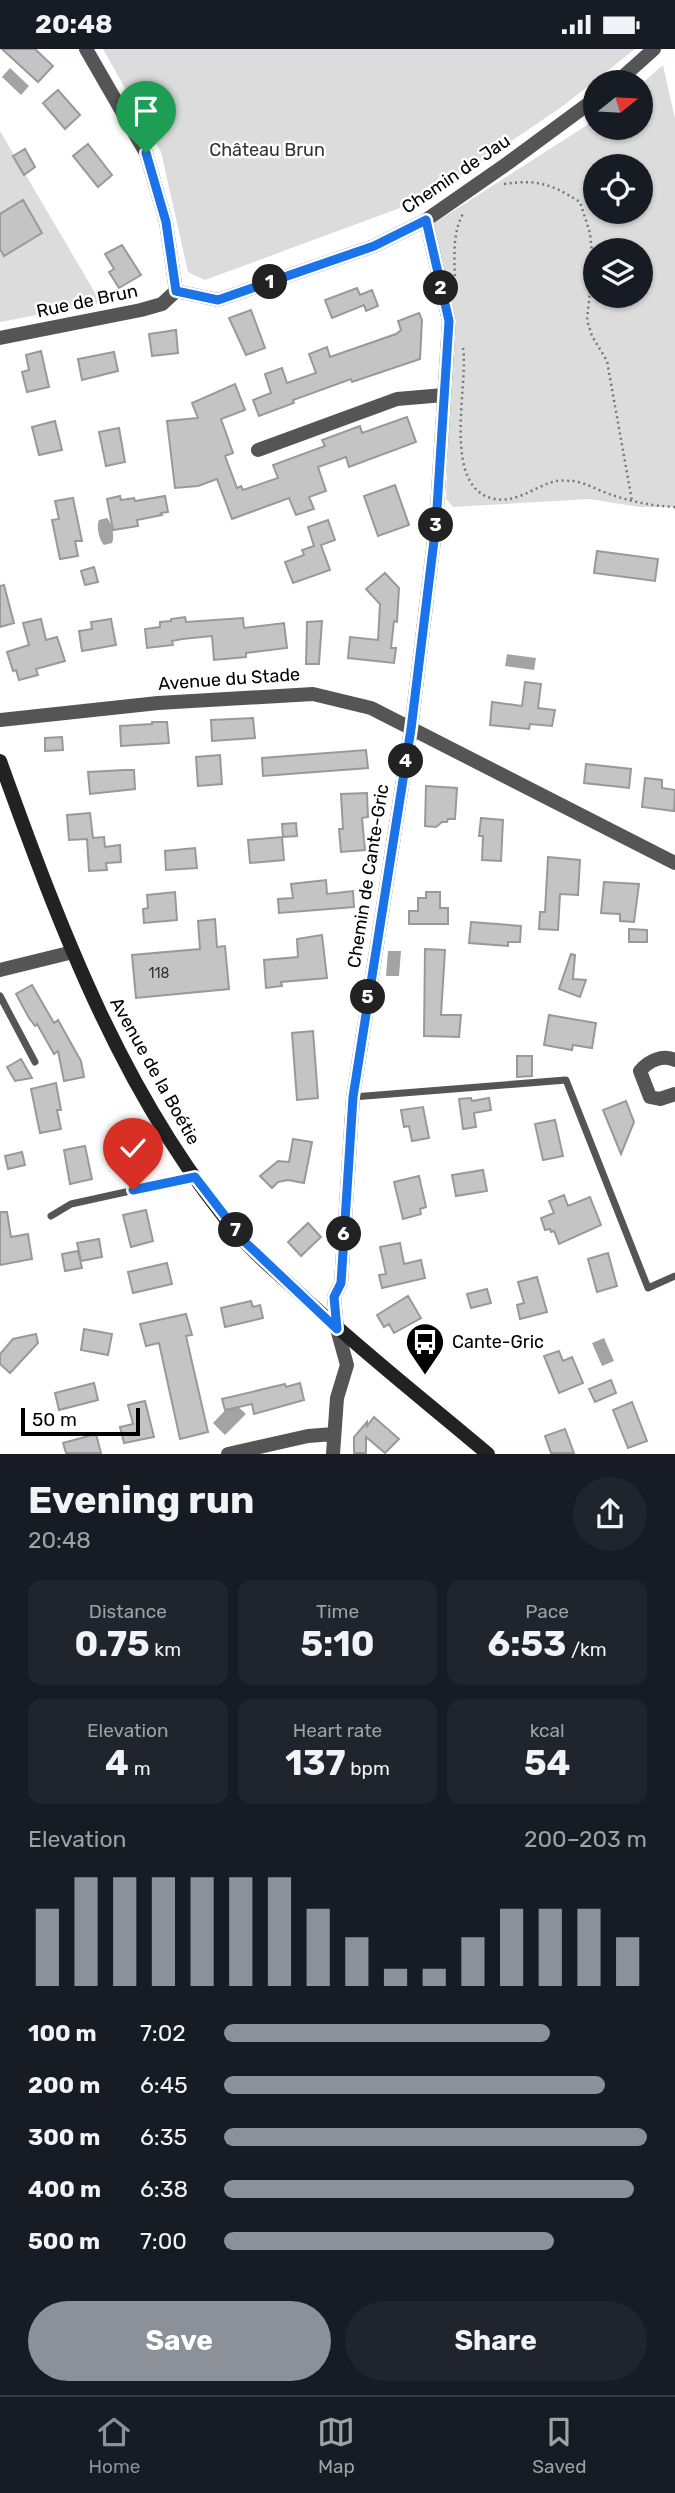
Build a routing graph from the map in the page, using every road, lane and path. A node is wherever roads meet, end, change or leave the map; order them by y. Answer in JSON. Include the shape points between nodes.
{"nodes":[{"id":1,"x":86,"y":49,"type":"edge"},
{"id":2,"x":654,"y":49,"type":"edge"},
{"id":3,"x":630,"y":70,"type":"edge"},
{"id":4,"x":583,"y":108,"type":"edge"},
{"id":5,"x":503,"y":184,"type":"dead end"},
{"id":6,"x":467,"y":208,"type":"dead end"},
{"id":7,"x":426,"y":220,"type":"junction"},
{"id":8,"x":456,"y":282,"type":"dead end"},
{"id":9,"x":176,"y":291,"type":"junction"},
{"id":10,"x":0,"y":338,"type":"edge"},
{"id":11,"x":462,"y":343,"type":"dead end"},
{"id":12,"x":444,"y":395,"type":"junction"},
{"id":13,"x":258,"y":450,"type":"dead end"},
{"id":14,"x":632,"y":501,"type":"junction"},
{"id":15,"x":675,"y":507,"type":"edge"},
{"id":16,"x":0,"y":720,"type":"edge"},
{"id":17,"x":411,"y":729,"type":"junction"},
{"id":18,"x":0,"y":761,"type":"edge"},
{"id":19,"x":675,"y":863,"type":"edge"},
{"id":20,"x":73,"y":952,"type":"junction"},
{"id":21,"x":0,"y":970,"type":"edge"},
{"id":22,"x":0,"y":996,"type":"edge"},
{"id":23,"x":674,"y":1056,"type":"edge"},
{"id":24,"x":35,"y":1062,"type":"dead end"},
{"id":25,"x":675,"y":1094,"type":"edge"},
{"id":26,"x":353,"y":1097,"type":"junction"},
{"id":27,"x":195,"y":1177,"type":"junction"},
{"id":28,"x":51,"y":1216,"type":"dead end"},
{"id":29,"x":675,"y":1276,"type":"edge"},
{"id":30,"x":337,"y":1329,"type":"junction"},
{"id":31,"x":334,"y":1434,"type":"junction"},
{"id":32,"x":228,"y":1454,"type":"edge"},
{"id":33,"x":333,"y":1454,"type":"edge"},
{"id":34,"x":488,"y":1454,"type":"edge"}],
"edges":[{"from":1,"to":9,"type":"street","via":[[146,153],[166,222]]},
{"from":2,"to":3,"type":"street"},
{"from":4,"to":7,"type":"street","name":"Chemin de Jau"},
{"from":5,"to":14,"type":"path","via":[[528,181],[557,188],[580,202],[593,263],[587,320],[607,361]]},
{"from":6,"to":8,"type":"path","via":[[458,225]]},
{"from":7,"to":9,"type":"street","name":"Chemin de Jau","via":[[374,246],[218,300]]},
{"from":7,"to":12,"type":"street","name":"Chemin de Cante-Gric","via":[[449,321]]},
{"from":9,"to":10,"type":"street","name":"Rue de Brun","via":[[162,304],[141,310]]},
{"from":11,"to":14,"type":"path","via":[[461,440],[469,482],[495,499],[526,495],[556,481],[577,481]]},
{"from":12,"to":13,"type":"street","via":[[397,399]]},
{"from":12,"to":17,"type":"street","name":"Chemin de Cante-Gric","via":[[436,524]]},
{"from":14,"to":15,"type":"path"},
{"from":16,"to":17,"type":"street","name":"Avenue du Stade","via":[[298,693],[371,708]]},
{"from":17,"to":19,"type":"street","name":"Avenue du Stade"},
{"from":17,"to":26,"type":"street","name":"Chemin de Cante-Gric"},
{"from":18,"to":20,"type":"main road","name":"Avenue de la Boétie"},
{"from":20,"to":21,"type":"street"},
{"from":20,"to":27,"type":"main road","name":"Avenue de la Boétie","via":[[107,1030],[169,1142]]},
{"from":22,"to":24,"type":"lane"},
{"from":23,"to":25,"type":"street","via":[[646,1064],[640,1071],[650,1097]]},
{"from":26,"to":29,"type":"lane","via":[[566,1080],[648,1288]]},
{"from":26,"to":30,"type":"street","name":"Chemin de Cante-Gric","via":[[341,1283],[334,1297]]},
{"from":27,"to":28,"type":"lane","via":[[71,1204]]},
{"from":27,"to":30,"type":"main road","name":"Avenue de la Boétie","via":[[245,1242]]},
{"from":30,"to":31,"type":"street","name":"Chemin de Cante-Gric","via":[[347,1365],[337,1398]]},
{"from":30,"to":34,"type":"main road","name":"Avenue de la Boétie"},
{"from":31,"to":32,"type":"street"},
{"from":31,"to":33,"type":"street","name":"Chemin de Cante-Gric"}]}
